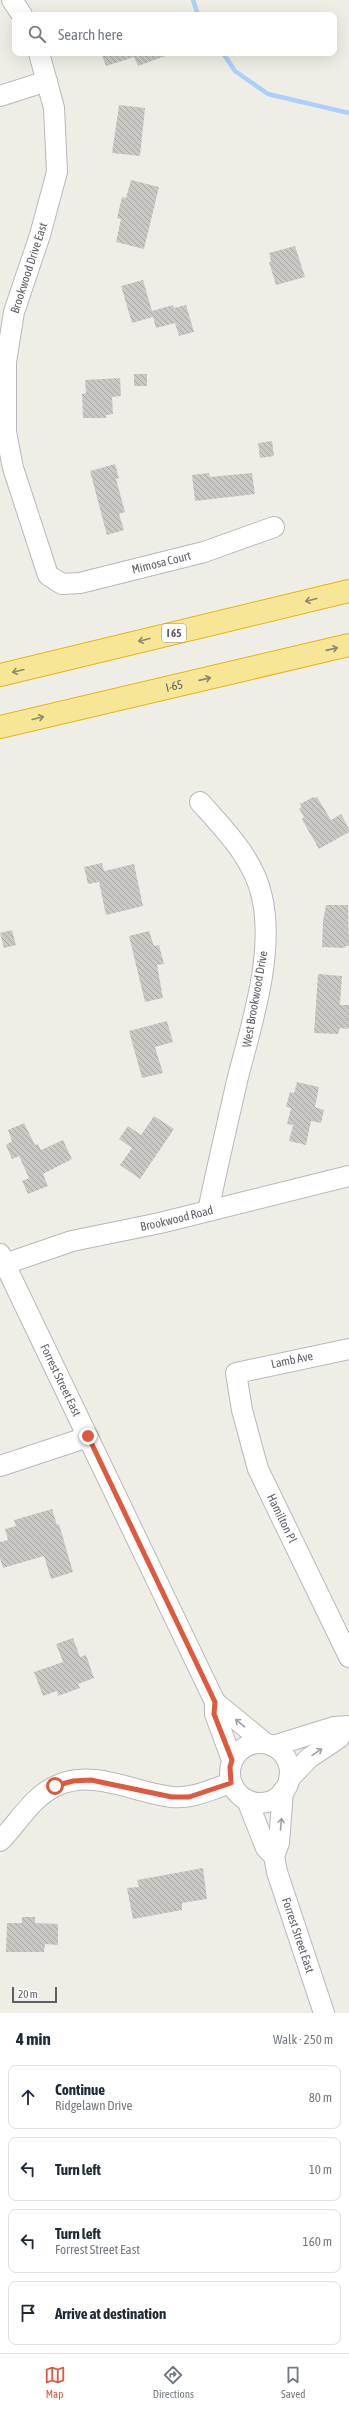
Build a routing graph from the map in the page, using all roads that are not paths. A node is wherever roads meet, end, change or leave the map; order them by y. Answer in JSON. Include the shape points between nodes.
{"nodes":[{"id":1,"x":12,"y":0,"type":"edge"},
{"id":2,"x":20,"y":12,"type":"edge"},
{"id":3,"x":40,"y":56,"type":"edge"},
{"id":4,"x":47,"y":82,"type":"junction"},
{"id":5,"x":0,"y":96,"type":"edge"},
{"id":6,"x":274,"y":527,"type":"dead end"},
{"id":7,"x":48,"y":575,"type":"joint"},
{"id":8,"x":349,"y":591,"type":"edge"},
{"id":9,"x":349,"y":645,"type":"edge"},
{"id":10,"x":0,"y":675,"type":"edge"},
{"id":11,"x":0,"y":727,"type":"edge"},
{"id":12,"x":200,"y":802,"type":"dead end"},
{"id":13,"x":349,"y":1176,"type":"edge"},
{"id":14,"x":208,"y":1211,"type":"junction"},
{"id":15,"x":4,"y":1269,"type":"edge"},
{"id":16,"x":349,"y":1349,"type":"edge"},
{"id":17,"x":236,"y":1373,"type":"joint"},
{"id":18,"x":88,"y":1436,"type":"junction"},
{"id":19,"x":0,"y":1466,"type":"edge"},
{"id":20,"x":349,"y":1657,"type":"edge"},
{"id":21,"x":215,"y":1702,"type":"junction"},
{"id":22,"x":347,"y":1727,"type":"edge"},
{"id":23,"x":269,"y":1744,"type":"junction"},
{"id":24,"x":232,"y":1760,"type":"junction"},
{"id":25,"x":231,"y":1783,"type":"junction"},
{"id":26,"x":286,"y":1785,"type":"junction"},
{"id":27,"x":246,"y":1800,"type":"junction"},
{"id":28,"x":0,"y":1841,"type":"edge"},
{"id":29,"x":274,"y":1856,"type":"junction"},
{"id":30,"x":324,"y":2013,"type":"edge"}],
"edges":[{"from":1,"to":2,"type":"street"},
{"from":3,"to":4,"type":"street","name":"Brookwood Drive East"},
{"from":4,"to":5,"type":"street"},
{"from":4,"to":7,"type":"street","name":"Brookwood Drive East","via":[[54,108],[57,172],[40,235],[14,312],[6,362],[6,432],[13,468]]},
{"from":6,"to":7,"type":"street","name":"Mimosa Court","via":[[204,552],[80,583],[62,584]]},
{"from":8,"to":10,"type":"highway","number":"I 65","one_way":true},
{"from":11,"to":9,"type":"highway","name":"I-65","one_way":true},
{"from":12,"to":14,"type":"street","name":"West Brookwood Drive","via":[[228,832],[249,862],[262,896],[266,934],[251,1027]]},
{"from":13,"to":14,"type":"street","name":"Brookwood Road"},
{"from":14,"to":15,"type":"street","name":"Brookwood Road","via":[[72,1241]]},
{"from":15,"to":18,"type":"street","name":"Forrest Street East"},
{"from":16,"to":17,"type":"street","name":"Lamb Ave"},
{"from":17,"to":20,"type":"street","name":"Hamilton Pl","via":[[242,1410],[258,1469]]},
{"from":18,"to":19,"type":"street"},
{"from":18,"to":21,"type":"street","name":"Forrest Street East"},
{"from":23,"to":21,"type":"street","name":"Forrest Street East","one_way":true},
{"from":21,"to":24,"type":"street","name":"Forrest Street East","via":[[214,1714]]},
{"from":22,"to":23,"type":"street","via":[[334,1727]]},
{"from":26,"to":22,"type":"street","one_way":true,"via":[[309,1758],[339,1738]]},
{"from":23,"to":24,"type":"street","via":[[250,1744],[242,1748]]},
{"from":23,"to":26,"type":"street","via":[[284,1756],[290,1771]]},
{"from":24,"to":25,"type":"street"},
{"from":25,"to":27,"type":"street"},
{"from":25,"to":28,"type":"street","via":[[189,1797],[172,1797],[109,1782],[73,1781],[55,1786],[27,1808]]},
{"from":26,"to":27,"type":"street","via":[[270,1802]]},
{"from":29,"to":26,"type":"street","name":"Forrest Street East","one_way":true,"via":[[279,1843]]},
{"from":27,"to":29,"type":"street","name":"Forrest Street East","via":[[266,1848]]},
{"from":29,"to":30,"type":"street","name":"Forrest Street East"}]}
